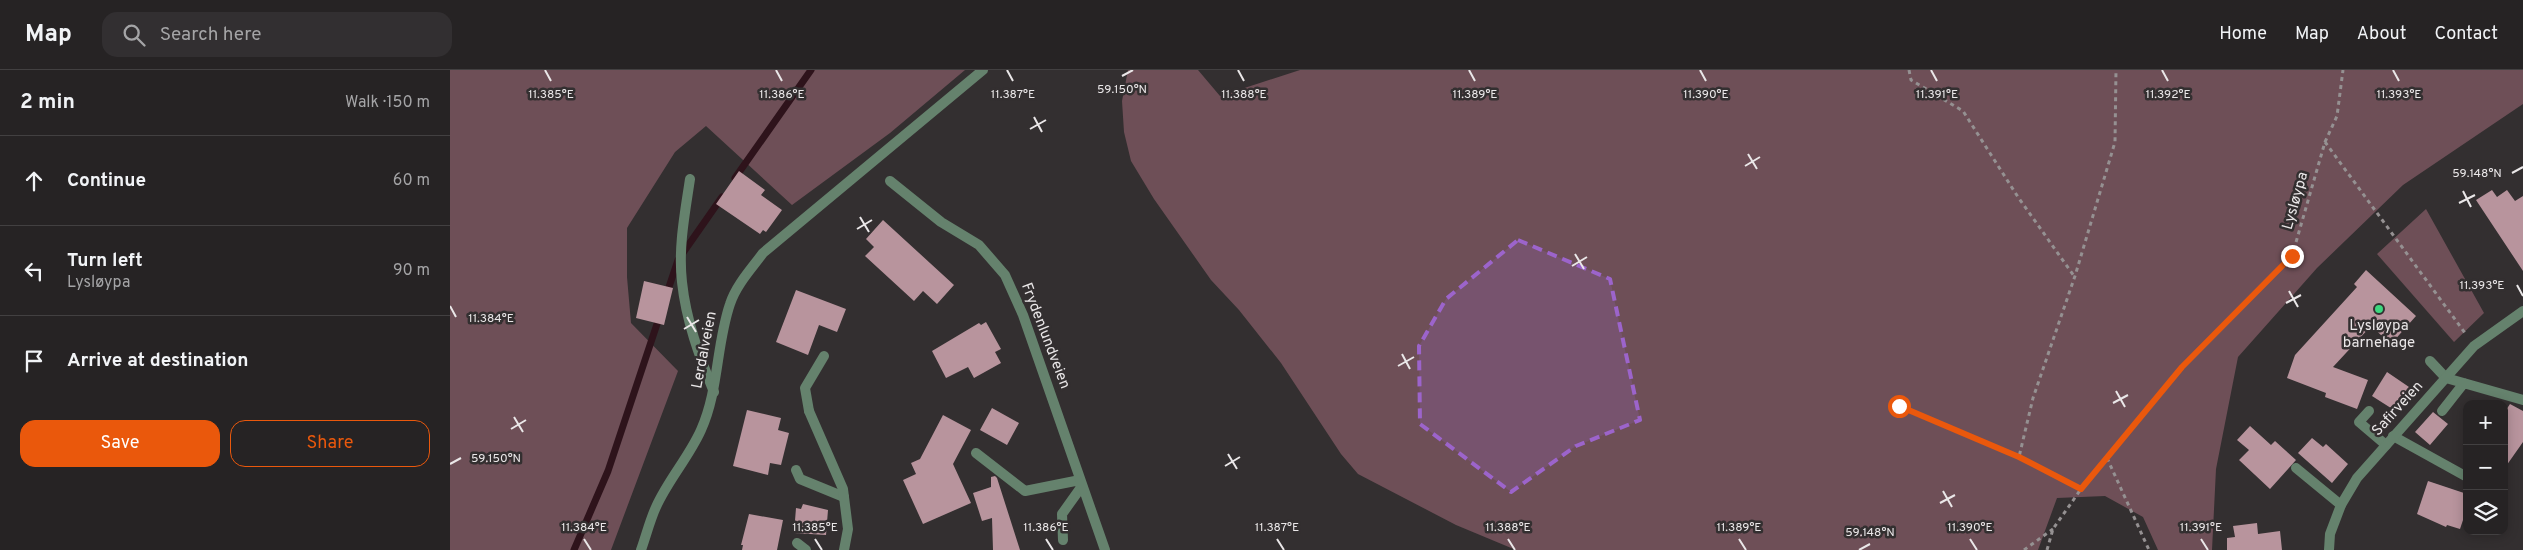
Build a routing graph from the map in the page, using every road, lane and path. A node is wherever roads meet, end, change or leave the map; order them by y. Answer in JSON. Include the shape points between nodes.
{"nodes":[{"id":1,"x":983,"y":70,"type":"edge"},
{"id":2,"x":1909,"y":70,"type":"edge"},
{"id":3,"x":2116,"y":70,"type":"edge"},
{"id":4,"x":2343,"y":70,"type":"edge"},
{"id":5,"x":2324,"y":142,"type":"junction"},
{"id":6,"x":690,"y":179,"type":"dead end"},
{"id":7,"x":890,"y":181,"type":"dead end"},
{"id":8,"x":2075,"y":276,"type":"junction"},
{"id":9,"x":2523,"y":311,"type":"edge"},
{"id":10,"x":2474,"y":346,"type":"junction"},
{"id":11,"x":824,"y":356,"type":"dead end"},
{"id":12,"x":2430,"y":361,"type":"dead end"},
{"id":13,"x":2446,"y":378,"type":"junction"},
{"id":14,"x":2464,"y":383,"type":"junction"},
{"id":15,"x":714,"y":392,"type":"junction"},
{"id":16,"x":2523,"y":400,"type":"edge"},
{"id":17,"x":1899,"y":406,"type":"dead end"},
{"id":18,"x":2369,"y":411,"type":"dead end"},
{"id":19,"x":2442,"y":411,"type":"dead end"},
{"id":20,"x":2393,"y":436,"type":"junction"},
{"id":21,"x":2386,"y":445,"type":"junction"},
{"id":22,"x":976,"y":452,"type":"dead end"},
{"id":23,"x":2019,"y":457,"type":"junction"},
{"id":24,"x":2107,"y":458,"type":"junction"},
{"id":25,"x":2296,"y":468,"type":"dead end"},
{"id":26,"x":796,"y":470,"type":"dead end"},
{"id":27,"x":2463,"y":475,"type":"edge"},
{"id":28,"x":1081,"y":483,"type":"junction"},
{"id":29,"x":2081,"y":489,"type":"junction"},
{"id":30,"x":844,"y":497,"type":"junction"},
{"id":31,"x":2341,"y":506,"type":"junction"},
{"id":32,"x":2054,"y":528,"type":"junction"},
{"id":33,"x":1062,"y":540,"type":"dead end"},
{"id":34,"x":797,"y":543,"type":"dead end"},
{"id":35,"x":641,"y":550,"type":"edge"},
{"id":36,"x":806,"y":550,"type":"edge"},
{"id":37,"x":844,"y":550,"type":"edge"},
{"id":38,"x":1105,"y":550,"type":"edge"},
{"id":39,"x":2024,"y":550,"type":"edge"},
{"id":40,"x":2048,"y":550,"type":"edge"},
{"id":41,"x":2149,"y":550,"type":"edge"},
{"id":42,"x":2329,"y":550,"type":"edge"}],
"edges":[{"from":1,"to":15,"type":"street","name":"Lerdalveien","via":[[763,253],[744,279],[728,310],[720,342]]},
{"from":2,"to":8,"type":"path","via":[[1911,80],[1963,111],[2018,197]]},
{"from":3,"to":8,"type":"path","via":[[2115,142]]},
{"from":4,"to":5,"type":"path","name":"Lysløypa","via":[[2337,116]]},
{"from":5,"to":10,"type":"path"},
{"from":5,"to":24,"type":"path","name":"Lysløypa","via":[[2292,256],[2182,367]]},
{"from":6,"to":15,"type":"street","via":[[682,235],[682,281],[695,347]]},
{"from":7,"to":28,"type":"street","name":"Frydenlundveien","via":[[941,222],[979,245],[1005,275],[1023,315]]},
{"from":8,"to":23,"type":"path","via":[[2033,398]]},
{"from":9,"to":10,"type":"street","name":"Safirveien"},
{"from":10,"to":13,"type":"street","name":"Safirveien"},
{"from":11,"to":30,"type":"street","via":[[805,388],[808,411]]},
{"from":12,"to":13,"type":"street"},
{"from":13,"to":14,"type":"street"},
{"from":13,"to":20,"type":"street","name":"Safirveien"},
{"from":14,"to":16,"type":"street"},
{"from":14,"to":19,"type":"street"},
{"from":15,"to":35,"type":"street","name":"Lerdalveien","via":[[701,430],[657,506]]},
{"from":17,"to":23,"type":"path"},
{"from":18,"to":21,"type":"street","via":[[2359,422]]},
{"from":20,"to":21,"type":"street","name":"Safirveien"},
{"from":20,"to":27,"type":"street"},
{"from":21,"to":31,"type":"street","name":"Safirveien","via":[[2357,478]]},
{"from":22,"to":28,"type":"street","via":[[1025,491]]},
{"from":23,"to":29,"type":"path"},
{"from":24,"to":29,"type":"path","name":"Lysløypa"},
{"from":24,"to":41,"type":"path"},
{"from":25,"to":31,"type":"street"},
{"from":26,"to":30,"type":"street","via":[[800,479]]},
{"from":28,"to":33,"type":"street","via":[[1062,514]]},
{"from":28,"to":38,"type":"street","name":"Frydenlundveien"},
{"from":29,"to":32,"type":"path","name":"Lysløypa"},
{"from":30,"to":37,"type":"street","via":[[848,530]]},
{"from":31,"to":42,"type":"street","name":"Safirveien","via":[[2330,534]]},
{"from":32,"to":39,"type":"path"},
{"from":32,"to":40,"type":"path","name":"Lysløypa"},
{"from":34,"to":36,"type":"street"}]}
